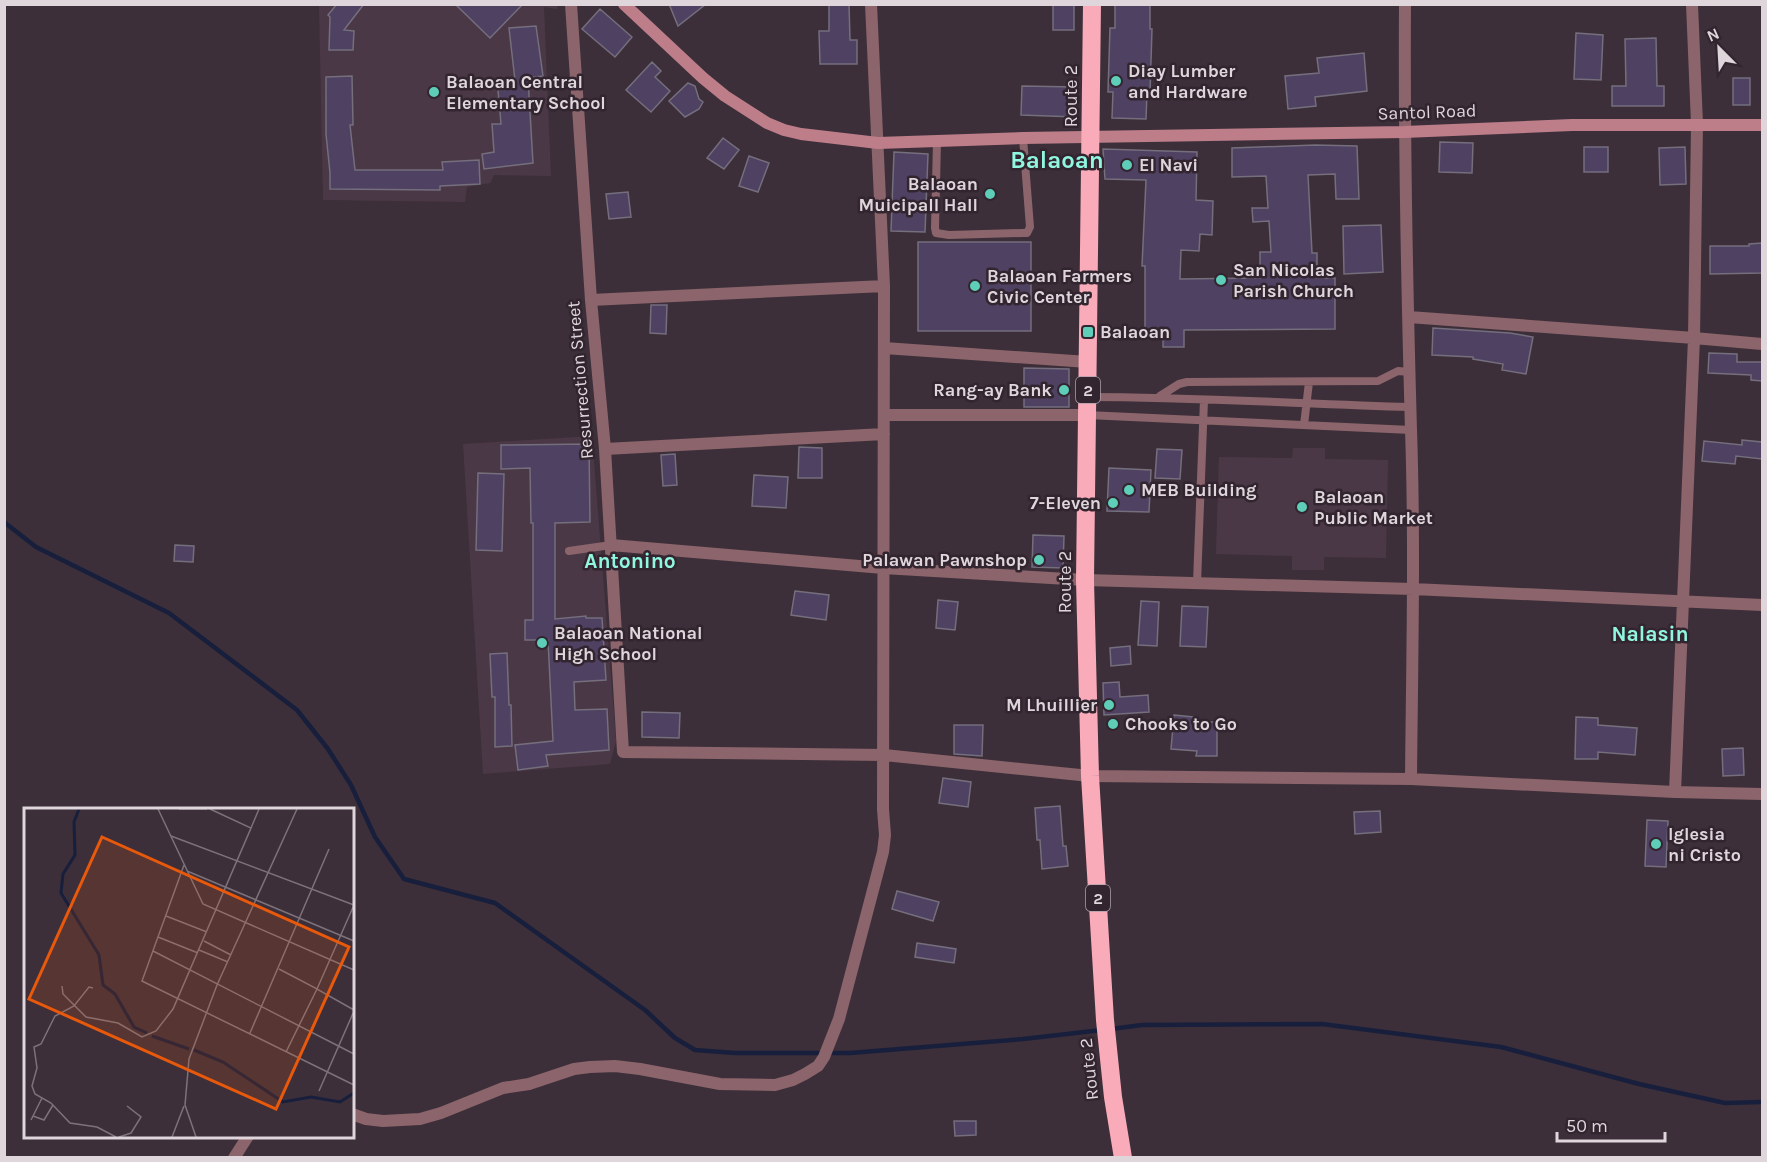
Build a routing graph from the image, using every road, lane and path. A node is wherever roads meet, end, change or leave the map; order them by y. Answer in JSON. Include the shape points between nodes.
{"nodes":[{"id":1,"x":571,"y":4,"type":"edge"},
{"id":2,"x":624,"y":4,"type":"edge"},
{"id":3,"x":871,"y":4,"type":"edge"},
{"id":4,"x":1092,"y":4,"type":"edge"},
{"id":5,"x":1405,"y":4,"type":"edge"},
{"id":6,"x":1692,"y":4,"type":"edge"},
{"id":7,"x":1696,"y":124,"type":"junction"},
{"id":8,"x":1762,"y":125,"type":"edge"},
{"id":9,"x":1404,"y":132,"type":"junction"},
{"id":10,"x":1092,"y":137,"type":"junction"},
{"id":11,"x":1023,"y":138,"type":"junction"},
{"id":12,"x":937,"y":141,"type":"junction"},
{"id":13,"x":878,"y":143,"type":"junction"},
{"id":14,"x":884,"y":286,"type":"junction"},
{"id":15,"x":591,"y":300,"type":"junction"},
{"id":16,"x":1409,"y":317,"type":"junction"},
{"id":17,"x":1694,"y":338,"type":"junction"},
{"id":18,"x":1762,"y":344,"type":"edge"},
{"id":19,"x":884,"y":348,"type":"junction"},
{"id":20,"x":1088,"y":362,"type":"junction"},
{"id":21,"x":1410,"y":372,"type":"junction"},
{"id":22,"x":1308,"y":381,"type":"junction"},
{"id":23,"x":1159,"y":397,"type":"junction"},
{"id":24,"x":1204,"y":400,"type":"junction"},
{"id":25,"x":1306,"y":404,"type":"junction"},
{"id":26,"x":1087,"y":406,"type":"junction"},
{"id":27,"x":1410,"y":407,"type":"junction"},
{"id":28,"x":884,"y":415,"type":"junction"},
{"id":29,"x":1203,"y":420,"type":"junction"},
{"id":30,"x":1304,"y":425,"type":"junction"},
{"id":31,"x":1411,"y":430,"type":"junction"},
{"id":32,"x":884,"y":434,"type":"junction"},
{"id":33,"x":605,"y":449,"type":"junction"},
{"id":34,"x":611,"y":546,"type":"junction"},
{"id":35,"x":569,"y":551,"type":"dead end"},
{"id":36,"x":883,"y":568,"type":"junction"},
{"id":37,"x":1085,"y":580,"type":"junction"},
{"id":38,"x":1197,"y":583,"type":"junction"},
{"id":39,"x":1413,"y":589,"type":"junction"},
{"id":40,"x":1682,"y":602,"type":"junction"},
{"id":41,"x":1762,"y":605,"type":"edge"},
{"id":42,"x":884,"y":755,"type":"junction"},
{"id":43,"x":1090,"y":776,"type":"junction"},
{"id":44,"x":1411,"y":779,"type":"junction"},
{"id":45,"x":1674,"y":792,"type":"junction"},
{"id":46,"x":1762,"y":794,"type":"edge"},
{"id":47,"x":354,"y":1115,"type":"edge"},
{"id":48,"x":247,"y":1138,"type":"edge"},
{"id":49,"x":234,"y":1158,"type":"edge"},
{"id":50,"x":1123,"y":1158,"type":"edge"}],
"edges":[{"from":1,"to":15,"type":"street","name":"Resurrection Street"},
{"from":2,"to":13,"type":"main road","name":"Santol Road","via":[[724,96],[767,123],[801,134]]},
{"from":3,"to":13,"type":"street"},
{"from":4,"to":10,"type":"highway","name":"Route 2","number":"2"},
{"from":5,"to":9,"type":"street"},
{"from":6,"to":7,"type":"street"},
{"from":7,"to":8,"type":"main road","name":"Santol Road"},
{"from":7,"to":9,"type":"main road","name":"Santol Road"},
{"from":7,"to":17,"type":"street"},
{"from":9,"to":10,"type":"main road","name":"Santol Road"},
{"from":9,"to":16,"type":"street"},
{"from":10,"to":11,"type":"main road","name":"Santol Road"},
{"from":10,"to":20,"type":"highway","name":"Route 2","number":"2"},
{"from":11,"to":12,"type":"main road","name":"Santol Road"},
{"from":11,"to":12,"type":"lane","via":[[1030,227],[1023,233],[936,232]]},
{"from":12,"to":13,"type":"main road","name":"Santol Road"},
{"from":13,"to":14,"type":"street"},
{"from":14,"to":15,"type":"street"},
{"from":14,"to":19,"type":"street"},
{"from":15,"to":33,"type":"street","name":"Resurrection Street"},
{"from":16,"to":17,"type":"street"},
{"from":16,"to":21,"type":"street"},
{"from":17,"to":18,"type":"street"},
{"from":17,"to":40,"type":"street"},
{"from":19,"to":20,"type":"street"},
{"from":19,"to":28,"type":"street"},
{"from":20,"to":26,"type":"highway","name":"Route 2","number":"2"},
{"from":21,"to":22,"type":"lane","via":[[1398,371],[1378,381]]},
{"from":21,"to":27,"type":"street"},
{"from":22,"to":23,"type":"lane","via":[[1187,382]]},
{"from":22,"to":25,"type":"lane"},
{"from":23,"to":24,"type":"lane"},
{"from":23,"to":26,"type":"lane"},
{"from":24,"to":25,"type":"lane"},
{"from":24,"to":29,"type":"lane"},
{"from":25,"to":27,"type":"lane"},
{"from":25,"to":30,"type":"lane"},
{"from":26,"to":28,"type":"street"},
{"from":26,"to":29,"type":"lane"},
{"from":26,"to":37,"type":"highway","name":"Route 2","number":"2"},
{"from":27,"to":31,"type":"street"},
{"from":28,"to":32,"type":"street"},
{"from":29,"to":30,"type":"lane"},
{"from":29,"to":38,"type":"lane"},
{"from":30,"to":31,"type":"lane"},
{"from":31,"to":39,"type":"street"},
{"from":32,"to":33,"type":"street"},
{"from":32,"to":36,"type":"street"},
{"from":33,"to":34,"type":"street","name":"Resurrection Street"},
{"from":34,"to":35,"type":"lane"},
{"from":34,"to":36,"type":"street"},
{"from":34,"to":42,"type":"street","name":"Resurrection Street","via":[[623,752]]},
{"from":36,"to":37,"type":"street"},
{"from":36,"to":42,"type":"street"},
{"from":37,"to":38,"type":"street"},
{"from":37,"to":43,"type":"highway","name":"Route 2","number":"2"},
{"from":38,"to":39,"type":"street"},
{"from":39,"to":40,"type":"street"},
{"from":39,"to":44,"type":"street"},
{"from":40,"to":41,"type":"street"},
{"from":40,"to":45,"type":"street"},
{"from":42,"to":43,"type":"street"},
{"from":42,"to":47,"type":"street","via":[[883,852],[839,1019],[818,1066],[775,1085],[720,1084],[640,1069],[590,1067],[503,1088],[420,1119],[383,1121]]},
{"from":43,"to":44,"type":"street"},
{"from":43,"to":50,"type":"highway","name":"Route 2","number":"2","via":[[1105,1020]]},
{"from":44,"to":45,"type":"street"},
{"from":45,"to":46,"type":"street"},
{"from":48,"to":49,"type":"street"}]}
